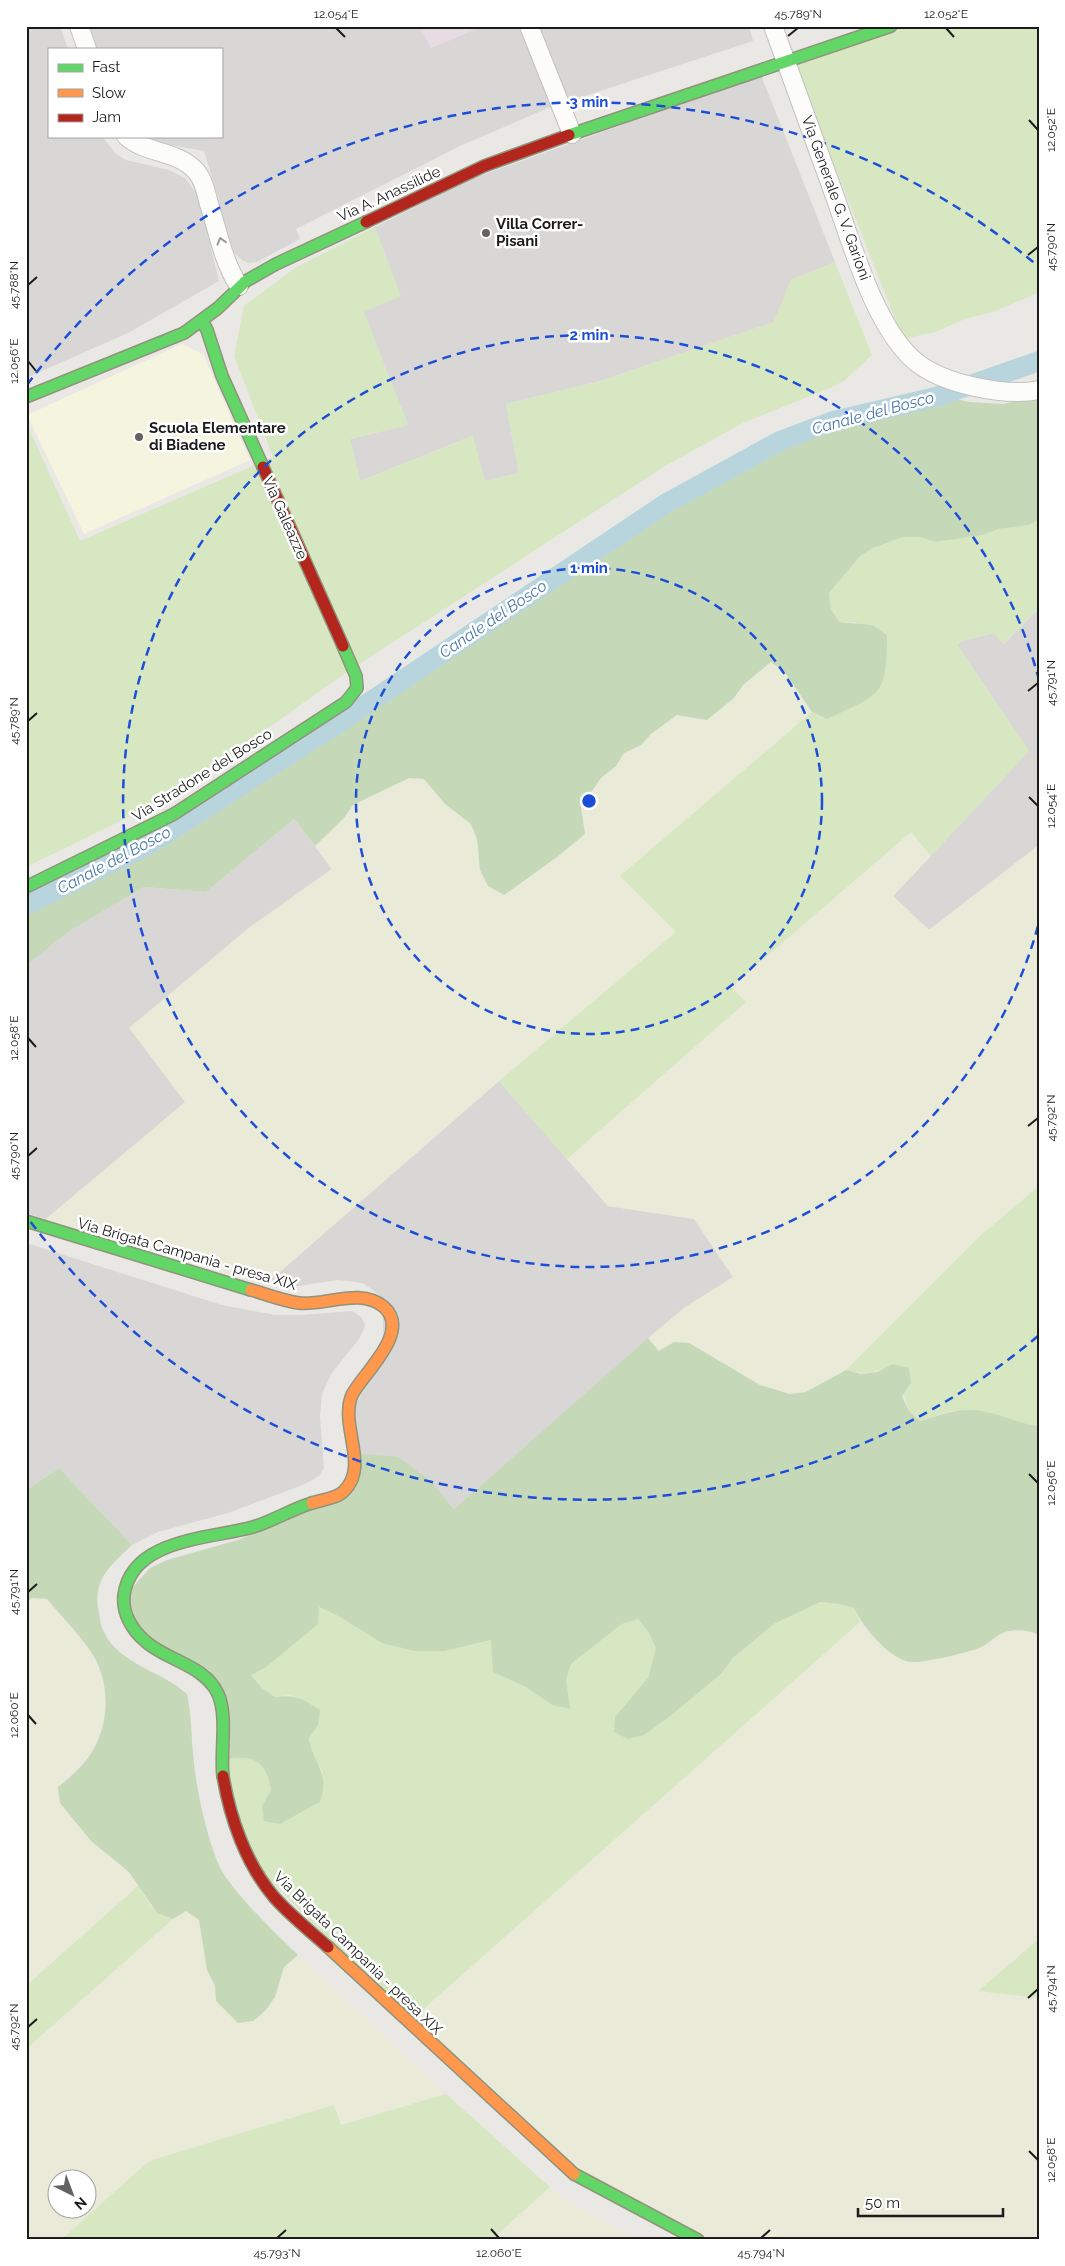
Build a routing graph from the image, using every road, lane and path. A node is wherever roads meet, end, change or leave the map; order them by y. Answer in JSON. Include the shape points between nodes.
{"nodes":[{"id":1,"x":79,"y":26,"type":"edge"},
{"id":2,"x":529,"y":26,"type":"edge"},
{"id":3,"x":773,"y":26,"type":"edge"},
{"id":4,"x":891,"y":26,"type":"edge"},
{"id":5,"x":87,"y":48,"type":"edge"},
{"id":6,"x":786,"y":63,"type":"junction"},
{"id":7,"x":572,"y":134,"type":"junction"},
{"id":8,"x":129,"y":138,"type":"edge"},
{"id":9,"x":239,"y":286,"type":"junction"},
{"id":10,"x":202,"y":321,"type":"junction"},
{"id":11,"x":1038,"y":392,"type":"edge"},
{"id":12,"x":26,"y":397,"type":"edge"},
{"id":13,"x":357,"y":688,"type":"joint"},
{"id":14,"x":26,"y":887,"type":"edge"},
{"id":15,"x":26,"y":1222,"type":"edge"},
{"id":16,"x":698,"y":2240,"type":"edge"}],
"edges":[{"from":1,"to":5,"type":"street"},
{"from":2,"to":7,"type":"street"},
{"from":3,"to":6,"type":"street","name":"Via Generale G. V. Garioni"},
{"from":4,"to":6,"type":"street","name":"Via A. Anassilide"},
{"from":6,"to":7,"type":"street","name":"Via A. Anassilide"},
{"from":6,"to":11,"type":"street","name":"Via Generale G. V. Garioni","via":[[857,256],[882,316],[899,344],[915,362],[939,377],[959,384]]},
{"from":7,"to":9,"type":"street","name":"Via A. Anassilide","via":[[484,166],[298,252]]},
{"from":9,"to":8,"type":"street","one_way":true,"via":[[225,257],[203,183],[196,170],[178,157],[140,146]]},
{"from":9,"to":10,"type":"street","name":"Via A. Anassilide"},
{"from":10,"to":12,"type":"street","name":"Via A. Anassilide","via":[[184,333]]},
{"from":10,"to":13,"type":"street","name":"Via Galeazze","via":[[222,376],[356,676]]},
{"from":13,"to":14,"type":"street","name":"Via Stradone del Bosco","via":[[346,702],[174,814]]},
{"from":15,"to":16,"type":"street","name":"Via Brigata Campania - presa XIX","via":[[284,1299],[303,1303],[357,1298],[373,1301],[385,1308],[393,1320],[393,1332],[378,1360],[349,1402],[347,1420],[354,1466],[352,1480],[344,1492],[252,1527],[169,1546],[150,1555],[127,1582],[123,1598],[126,1613],[133,1629],[145,1641],[161,1653],[196,1670],[218,1694],[223,1784],[251,1865],[274,1897],[570,2171]]}]}
